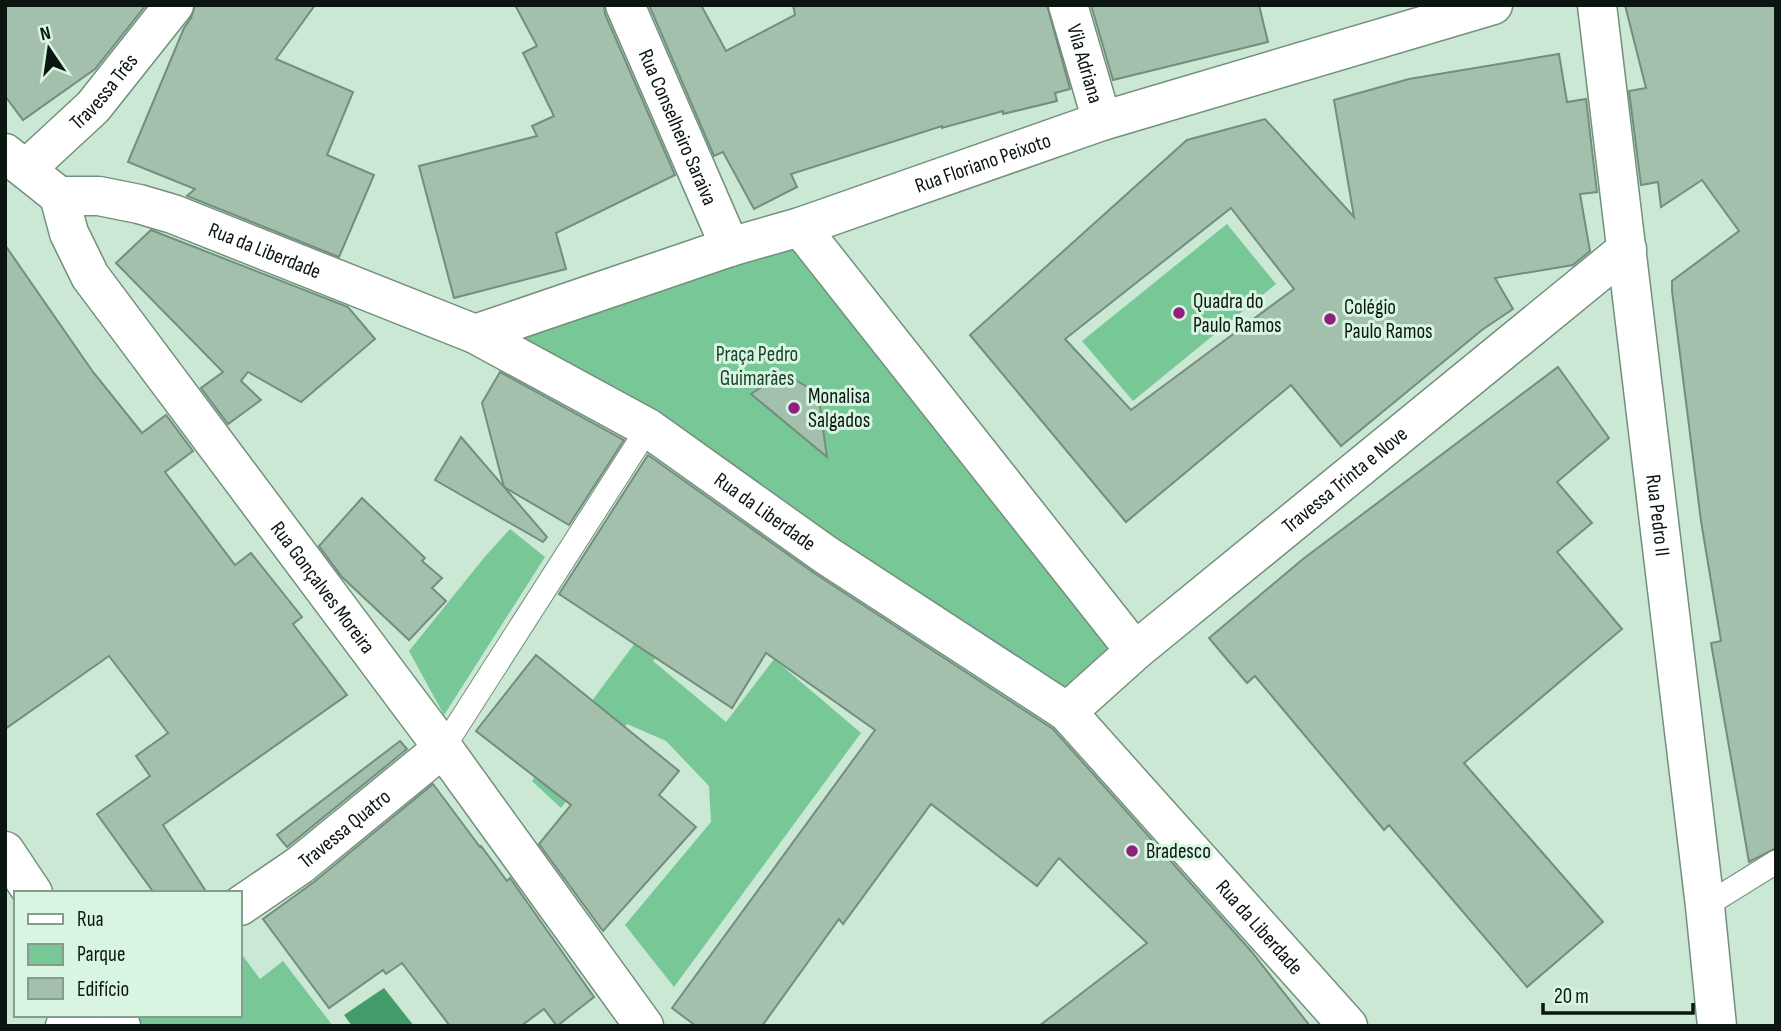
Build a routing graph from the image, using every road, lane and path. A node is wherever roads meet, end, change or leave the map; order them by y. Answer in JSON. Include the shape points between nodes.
{"nodes":[{"id":1,"x":174,"y":5,"type":"edge"},
{"id":2,"x":625,"y":5,"type":"edge"},
{"id":3,"x":1068,"y":5,"type":"edge"},
{"id":4,"x":1493,"y":5,"type":"edge"},
{"id":5,"x":1597,"y":5,"type":"edge"},
{"id":6,"x":1102,"y":121,"type":"junction"},
{"id":7,"x":15,"y":161,"type":"edge"},
{"id":8,"x":59,"y":196,"type":"junction"},
{"id":9,"x":800,"y":227,"type":"junction"},
{"id":10,"x":730,"y":247,"type":"junction"},
{"id":11,"x":1627,"y":249,"type":"junction"},
{"id":12,"x":475,"y":334,"type":"junction"},
{"id":13,"x":648,"y":428,"type":"junction"},
{"id":14,"x":1135,"y":651,"type":"junction"},
{"id":15,"x":1067,"y":712,"type":"junction"},
{"id":16,"x":443,"y":748,"type":"junction"},
{"id":17,"x":5,"y":851,"type":"edge"},
{"id":18,"x":1776,"y":862,"type":"edge"},
{"id":19,"x":32,"y":891,"type":"edge"},
{"id":20,"x":242,"y":905,"type":"edge"},
{"id":21,"x":1705,"y":906,"type":"junction"},
{"id":22,"x":644,"y":1026,"type":"edge"},
{"id":23,"x":1348,"y":1026,"type":"edge"},
{"id":24,"x":1717,"y":1026,"type":"edge"}],
"edges":[{"from":1,"to":7,"type":"street","name":"Travessa Três","via":[[93,107]]},
{"from":2,"to":10,"type":"street","name":"Rua Conselheiro Saraiva"},
{"from":3,"to":6,"type":"street","name":"Vila Adriana"},
{"from":4,"to":6,"type":"street","name":"Rua Floriano Peixoto"},
{"from":5,"to":11,"type":"street","name":"Rua Pedro II"},
{"from":6,"to":9,"type":"street","name":"Rua Floriano Peixoto"},
{"from":7,"to":8,"type":"street"},
{"from":8,"to":12,"type":"street","name":"Rua da Liberdade","via":[[99,196],[173,214]]},
{"from":8,"to":16,"type":"street","name":"Rua Gonçalves Moreira","via":[[69,233],[90,276]]},
{"from":9,"to":10,"type":"street","name":"Rua Floriano Peixoto"},
{"from":9,"to":14,"type":"street"},
{"from":10,"to":12,"type":"street","name":"Rua Floriano Peixoto"},
{"from":11,"to":14,"type":"street","name":"Travessa Trinta e Nove"},
{"from":11,"to":21,"type":"street","name":"Rua Pedro II"},
{"from":12,"to":13,"type":"street","name":"Rua da Liberdade"},
{"from":13,"to":15,"type":"street","name":"Rua da Liberdade","via":[[826,555]]},
{"from":13,"to":16,"type":"lane"},
{"from":14,"to":15,"type":"street","name":"Travessa Trinta e Nove"},
{"from":15,"to":23,"type":"street","name":"Rua da Liberdade"},
{"from":16,"to":20,"type":"street","name":"Travessa Quatro","via":[[300,864]]},
{"from":16,"to":22,"type":"street","name":"Rua Gonçalves Moreira"},
{"from":17,"to":19,"type":"street"},
{"from":18,"to":21,"type":"lane"},
{"from":21,"to":24,"type":"street","name":"Rua Pedro II"}]}
